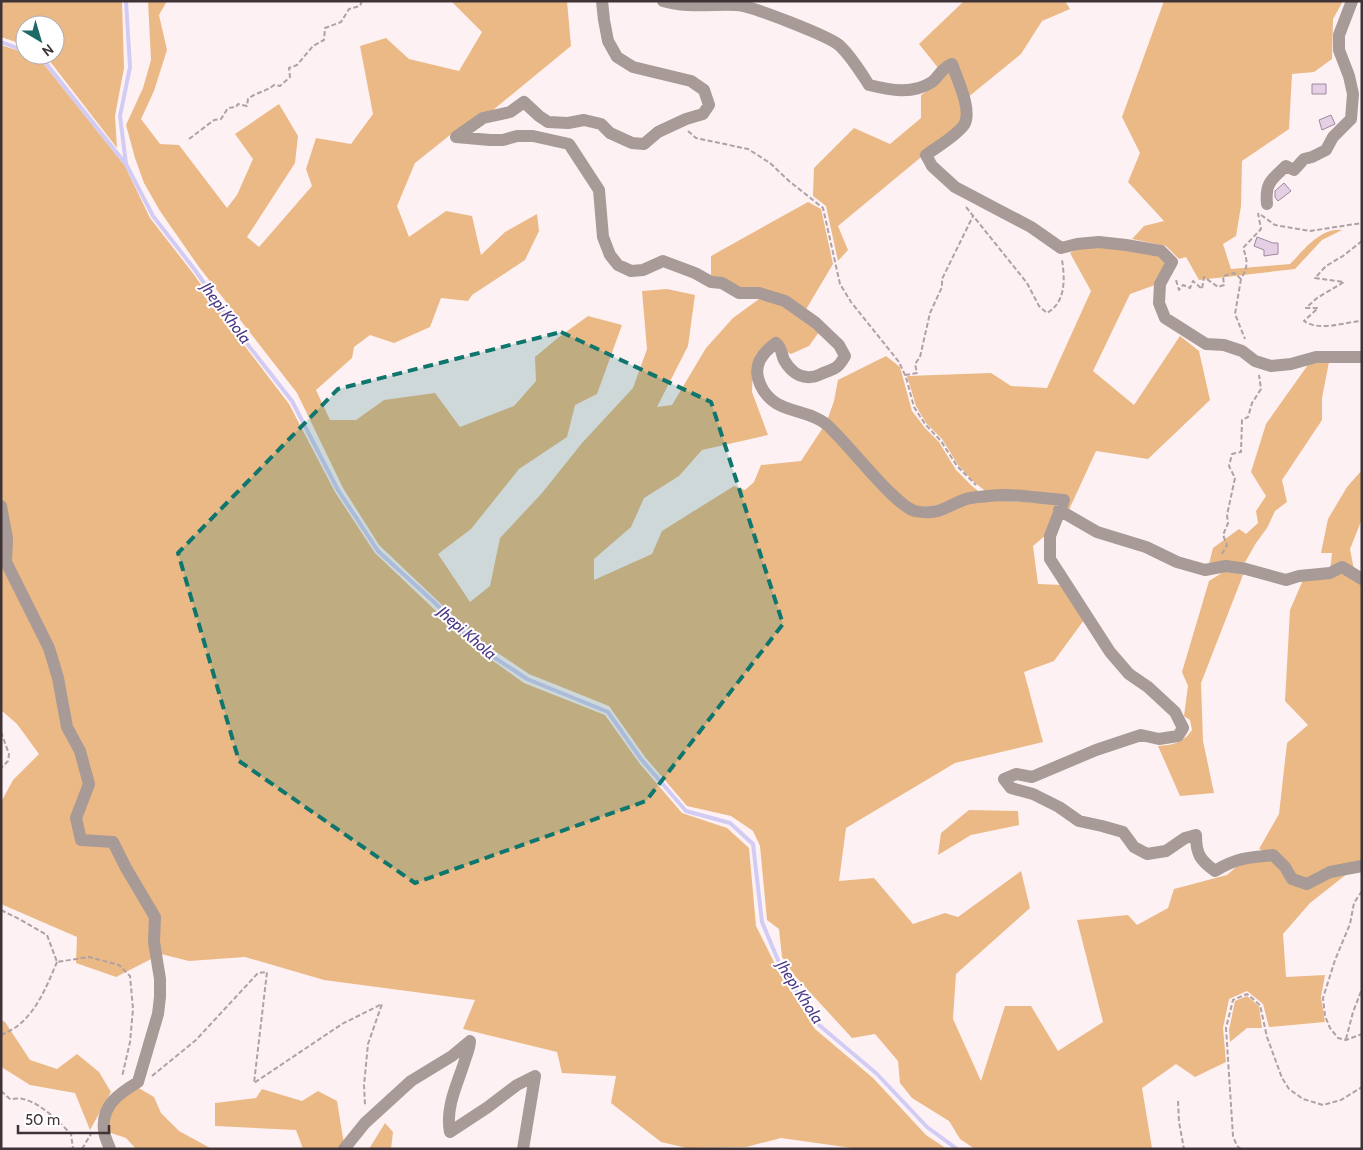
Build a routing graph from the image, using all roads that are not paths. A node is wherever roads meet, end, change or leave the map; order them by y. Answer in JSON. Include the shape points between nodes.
{"nodes":[{"id":1,"x":602,"y":1,"type":"edge"},
{"id":2,"x":663,"y":1,"type":"edge"},
{"id":3,"x":1352,"y":1,"type":"edge"},
{"id":4,"x":1262,"y":208,"type":"road end"},
{"id":5,"x":1362,"y":357,"type":"edge"},
{"id":6,"x":1,"y":506,"type":"edge"},
{"id":7,"x":1059,"y":510,"type":"junction"},
{"id":8,"x":1362,"y":578,"type":"edge"},
{"id":9,"x":1362,"y":866,"type":"edge"},
{"id":10,"x":110,"y":1149,"type":"edge"},
{"id":11,"x":344,"y":1149,"type":"edge"},
{"id":12,"x":523,"y":1149,"type":"edge"}],
"edges":[{"from":1,"to":7,"type":"street","via":[[608,41],[617,57],[633,67],[691,81],[704,90],[709,105],[703,114],[658,132],[644,144],[632,143],[601,124],[584,120],[548,122],[524,102],[510,112],[483,118],[456,137],[503,140],[533,136],[570,144],[599,190],[603,237],[618,265],[631,272],[663,261],[739,293],[759,293],[785,301],[804,313],[839,345],[845,356],[839,367],[817,376],[806,378],[798,375],[789,368],[776,342],[758,360],[760,385],[779,406],[824,423],[896,499],[913,510],[930,513],[966,499],[1013,495],[1064,500]]},
{"from":2,"to":5,"type":"street","via":[[699,6],[738,5],[792,23],[838,44],[869,85],[916,90],[933,82],[943,68],[952,64],[968,112],[964,124],[926,155],[932,166],[955,187],[1031,227],[1061,248],[1099,242],[1161,251],[1172,262],[1160,284],[1159,302],[1165,318],[1206,344],[1242,351],[1255,361],[1271,366],[1316,357]]},
{"from":3,"to":4,"type":"street","via":[[1339,35],[1338,50],[1353,94],[1351,119],[1333,137],[1326,150],[1304,158],[1294,170],[1286,166],[1271,180]]},
{"from":6,"to":10,"type":"street","via":[[7,538],[6,562],[49,648],[67,727],[80,751],[90,784],[76,818],[81,840],[113,842],[155,917],[154,942],[160,979],[158,1014],[138,1082],[117,1095],[106,1109],[104,1130]]},
{"from":7,"to":8,"type":"street","via":[[1097,532],[1206,570],[1226,566],[1286,580],[1330,573],[1342,567]]},
{"from":7,"to":9,"type":"street","via":[[1050,536],[1050,559],[1110,652],[1129,674],[1164,700],[1183,728],[1178,736],[1159,739],[1141,735],[1032,777],[1016,774],[1004,778],[1011,788],[1033,794],[1079,822],[1123,832],[1134,848],[1147,854],[1166,850],[1196,835],[1196,851],[1215,871],[1248,857],[1273,855],[1292,880],[1307,884],[1330,872]]},
{"from":11,"to":12,"type":"street","via":[[365,1123],[411,1082],[470,1041],[452,1097],[450,1132],[516,1085],[535,1076]]}]}
